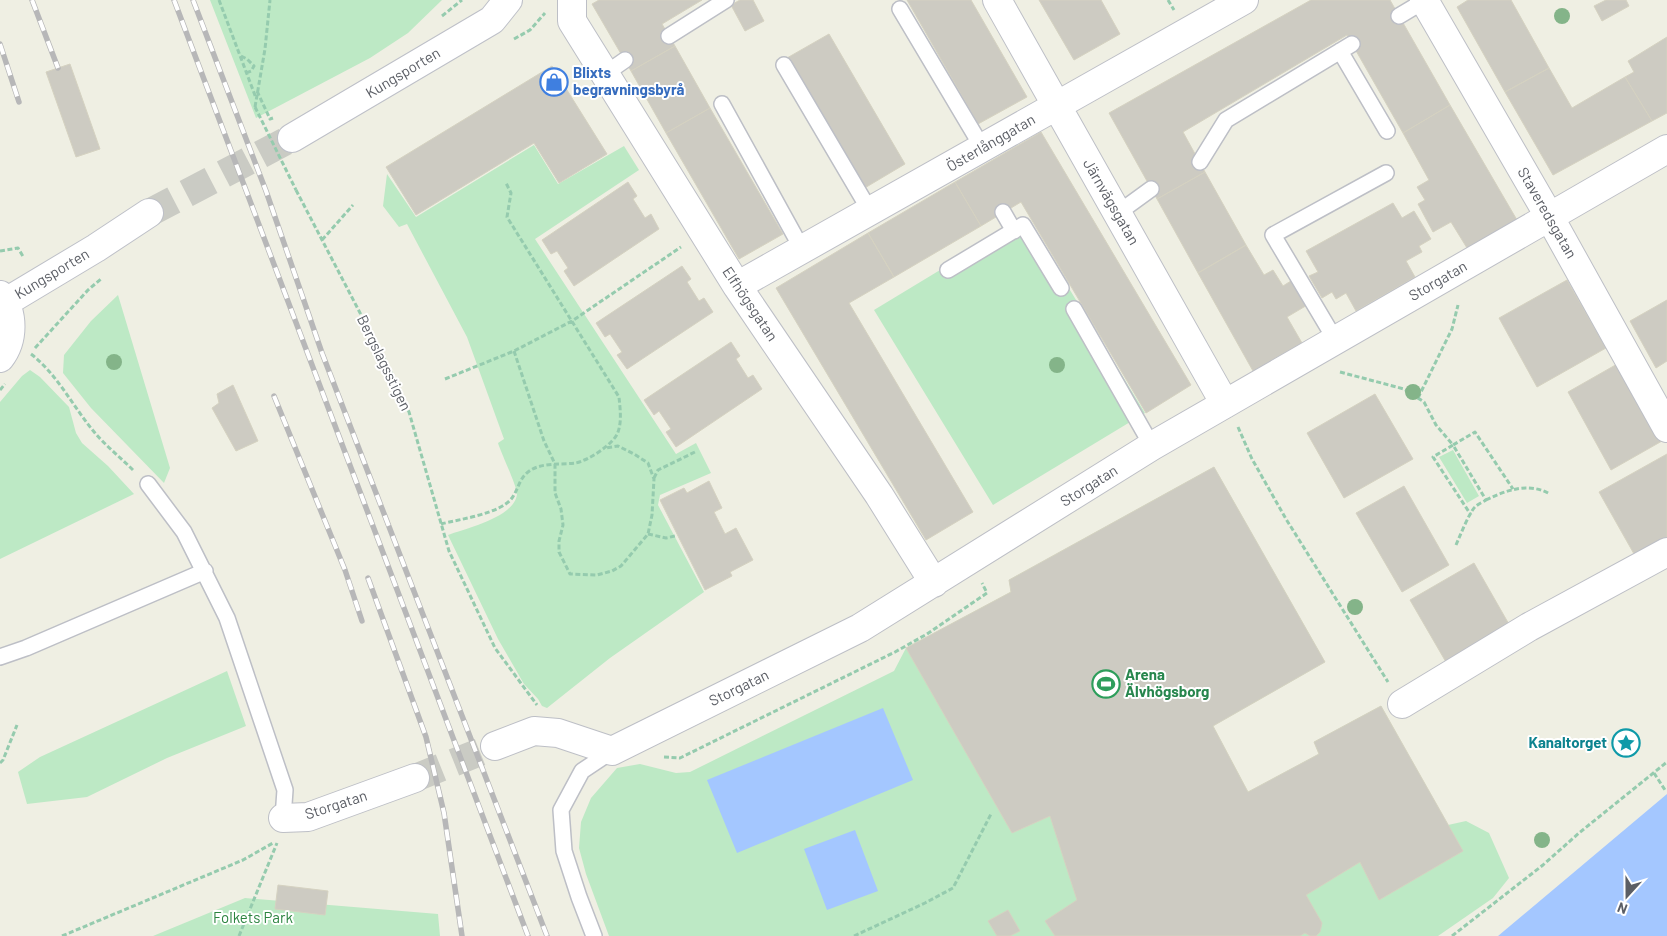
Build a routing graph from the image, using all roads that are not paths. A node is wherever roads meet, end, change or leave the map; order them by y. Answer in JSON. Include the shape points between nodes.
{"nodes":[{"id":1,"x":508,"y":0,"type":"edge"},
{"id":2,"x":726,"y":0,"type":"edge"},
{"id":3,"x":997,"y":0,"type":"edge"},
{"id":4,"x":1244,"y":0,"type":"edge"},
{"id":5,"x":1428,"y":2,"type":"edge"},
{"id":6,"x":900,"y":9,"type":"dead end"},
{"id":7,"x":572,"y":11,"type":"edge"},
{"id":8,"x":1399,"y":16,"type":"dead end"},
{"id":9,"x":669,"y":36,"type":"dead end"},
{"id":10,"x":784,"y":64,"type":"dead end"},
{"id":11,"x":722,"y":104,"type":"dead end"},
{"id":12,"x":1056,"y":105,"type":"junction"},
{"id":13,"x":1387,"y":131,"type":"dead end"},
{"id":14,"x":292,"y":138,"type":"tunnel mouth"},
{"id":15,"x":1667,"y":149,"type":"edge"},
{"id":16,"x":977,"y":156,"type":"junction"},
{"id":17,"x":1200,"y":162,"type":"dead end"},
{"id":18,"x":1386,"y":173,"type":"dead end"},
{"id":19,"x":1151,"y":189,"type":"dead end"},
{"id":20,"x":870,"y":211,"type":"junction"},
{"id":21,"x":1003,"y":212,"type":"dead end"},
{"id":22,"x":149,"y":213,"type":"tunnel mouth"},
{"id":23,"x":1118,"y":213,"type":"junction"},
{"id":24,"x":1549,"y":216,"type":"junction"},
{"id":25,"x":1014,"y":231,"type":"junction"},
{"id":26,"x":802,"y":249,"type":"junction"},
{"id":27,"x":948,"y":270,"type":"dead end"},
{"id":28,"x":737,"y":286,"type":"junction"},
{"id":29,"x":1061,"y":288,"type":"dead end"},
{"id":30,"x":3,"y":298,"type":"edge"},
{"id":31,"x":1074,"y":309,"type":"dead end"},
{"id":32,"x":1336,"y":341,"type":"junction"},
{"id":33,"x":3,"y":371,"type":"edge"},
{"id":34,"x":1225,"y":404,"type":"junction"},
{"id":35,"x":1667,"y":428,"type":"edge"},
{"id":36,"x":1152,"y":446,"type":"junction"},
{"id":37,"x":148,"y":484,"type":"road end"},
{"id":38,"x":1667,"y":552,"type":"edge"},
{"id":39,"x":205,"y":571,"type":"junction"},
{"id":40,"x":934,"y":583,"type":"junction"},
{"id":41,"x":0,"y":657,"type":"edge"},
{"id":42,"x":1402,"y":704,"type":"road end"},
{"id":43,"x":495,"y":746,"type":"tunnel mouth"},
{"id":44,"x":612,"y":751,"type":"junction"},
{"id":45,"x":415,"y":778,"type":"tunnel mouth"},
{"id":46,"x":283,"y":818,"type":"joint"},
{"id":47,"x":594,"y":936,"type":"edge"}],
"edges":[{"from":1,"to":14,"type":"street","name":"Kungsporten","via":[[492,20]]},
{"from":2,"to":9,"type":"lane"},
{"from":3,"to":12,"type":"street","name":"Järnvägsgatan"},
{"from":4,"to":12,"type":"street","name":"Österlånggatan"},
{"from":5,"to":8,"type":"lane"},
{"from":5,"to":24,"type":"street","name":"Staveredsgatan"},
{"from":6,"to":16,"type":"lane"},
{"from":7,"to":28,"type":"street","name":"Elfhögsgatan","via":[[615,67]]},
{"from":10,"to":20,"type":"lane"},
{"from":11,"to":26,"type":"lane"},
{"from":12,"to":16,"type":"street","name":"Österlånggatan"},
{"from":12,"to":23,"type":"street","name":"Järnvägsgatan"},
{"from":13,"to":17,"type":"lane","via":[[1346,48],[1226,120]]},
{"from":15,"to":24,"type":"street","name":"Storgatan"},
{"from":16,"to":20,"type":"street","name":"Österlånggatan"},
{"from":18,"to":32,"type":"lane","via":[[1273,235]]},
{"from":19,"to":23,"type":"lane"},
{"from":20,"to":26,"type":"street","name":"Österlånggatan"},
{"from":21,"to":25,"type":"lane"},
{"from":22,"to":30,"type":"street","name":"Kungsporten","via":[[88,253]]},
{"from":23,"to":34,"type":"street","name":"Järnvägsgatan"},
{"from":24,"to":32,"type":"street","name":"Storgatan"},
{"from":24,"to":35,"type":"street","name":"Staveredsgatan"},
{"from":25,"to":27,"type":"lane"},
{"from":25,"to":29,"type":"lane","via":[[1023,225]]},
{"from":26,"to":28,"type":"street","name":"Österlånggatan"},
{"from":28,"to":40,"type":"street","name":"Elfhögsgatan","via":[[879,495]]},
{"from":30,"to":33,"type":"street","via":[[10,318],[10,336]]},
{"from":31,"to":36,"type":"lane"},
{"from":32,"to":34,"type":"street","name":"Storgatan"},
{"from":34,"to":36,"type":"street","name":"Storgatan"},
{"from":36,"to":40,"type":"street","name":"Storgatan"},
{"from":37,"to":39,"type":"lane","via":[[184,532]]},
{"from":38,"to":42,"type":"street","via":[[1529,627]]},
{"from":39,"to":41,"type":"lane"},
{"from":39,"to":46,"type":"lane","name":"Storgatan","via":[[227,618],[285,790]]},
{"from":40,"to":44,"type":"street","name":"Storgatan","via":[[860,628]]},
{"from":43,"to":44,"type":"street","via":[[546,732]]},
{"from":44,"to":47,"type":"lane","via":[[582,771],[562,810],[564,851]]},
{"from":45,"to":46,"type":"street","name":"Storgatan","via":[[308,817]]}]}
